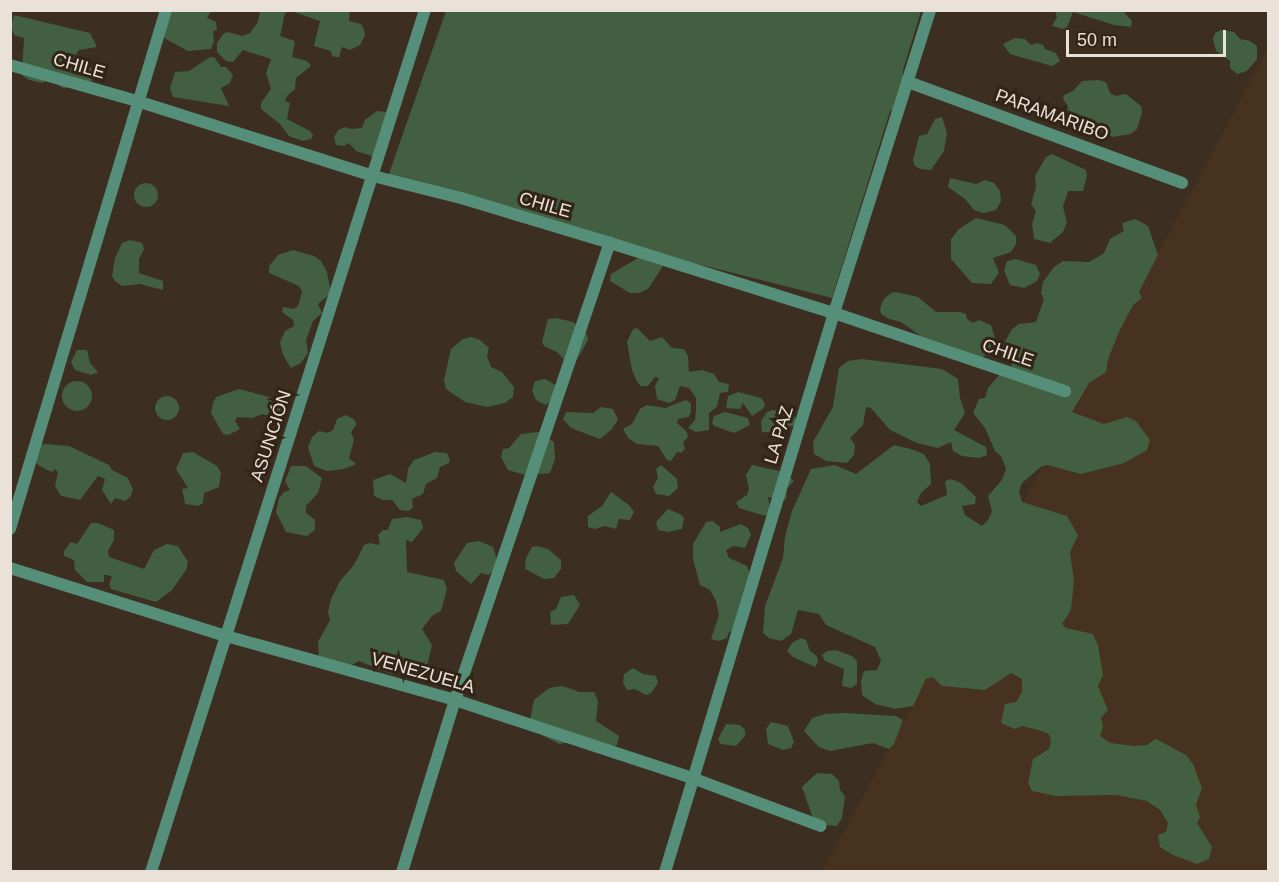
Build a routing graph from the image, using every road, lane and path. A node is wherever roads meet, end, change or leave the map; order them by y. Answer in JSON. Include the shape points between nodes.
{"nodes":[{"id":1,"x":166,"y":10,"type":"edge"},
{"id":2,"x":426,"y":10,"type":"edge"},
{"id":3,"x":930,"y":10,"type":"edge"},
{"id":4,"x":10,"y":65,"type":"edge"},
{"id":5,"x":908,"y":81,"type":"junction"},
{"id":6,"x":137,"y":101,"type":"junction"},
{"id":7,"x":373,"y":176,"type":"junction"},
{"id":8,"x":1182,"y":183,"type":"dead end"},
{"id":9,"x":609,"y":243,"type":"junction"},
{"id":10,"x":834,"y":313,"type":"junction"},
{"id":11,"x":1065,"y":391,"type":"dead end"},
{"id":12,"x":10,"y":529,"type":"edge"},
{"id":13,"x":10,"y":568,"type":"edge"},
{"id":14,"x":226,"y":636,"type":"junction"},
{"id":15,"x":455,"y":700,"type":"junction"},
{"id":16,"x":695,"y":779,"type":"junction"},
{"id":17,"x":821,"y":826,"type":"dead end"},
{"id":18,"x":151,"y":872,"type":"edge"},
{"id":19,"x":402,"y":872,"type":"edge"},
{"id":20,"x":664,"y":872,"type":"edge"}],
"edges":[{"from":1,"to":6,"type":"street"},
{"from":2,"to":7,"type":"street","name":"ASUNCIÓN"},
{"from":3,"to":5,"type":"street","name":"LA PAZ"},
{"from":4,"to":6,"type":"street","name":"CHILE"},
{"from":5,"to":8,"type":"street","name":"PARAMARIBO"},
{"from":5,"to":10,"type":"street","name":"LA PAZ"},
{"from":6,"to":7,"type":"street","name":"CHILE"},
{"from":6,"to":12,"type":"street"},
{"from":7,"to":9,"type":"street","name":"CHILE"},
{"from":7,"to":14,"type":"street","name":"ASUNCIÓN"},
{"from":9,"to":10,"type":"street","name":"CHILE"},
{"from":9,"to":15,"type":"street"},
{"from":10,"to":11,"type":"street","name":"CHILE"},
{"from":10,"to":16,"type":"street","name":"LA PAZ"},
{"from":13,"to":14,"type":"street","name":"VENEZUELA"},
{"from":14,"to":15,"type":"street","name":"VENEZUELA"},
{"from":14,"to":18,"type":"street","name":"ASUNCIÓN"},
{"from":15,"to":16,"type":"street","name":"VENEZUELA"},
{"from":15,"to":19,"type":"street"},
{"from":16,"to":17,"type":"street","name":"VENEZUELA"},
{"from":16,"to":20,"type":"street","name":"LA PAZ"}]}
